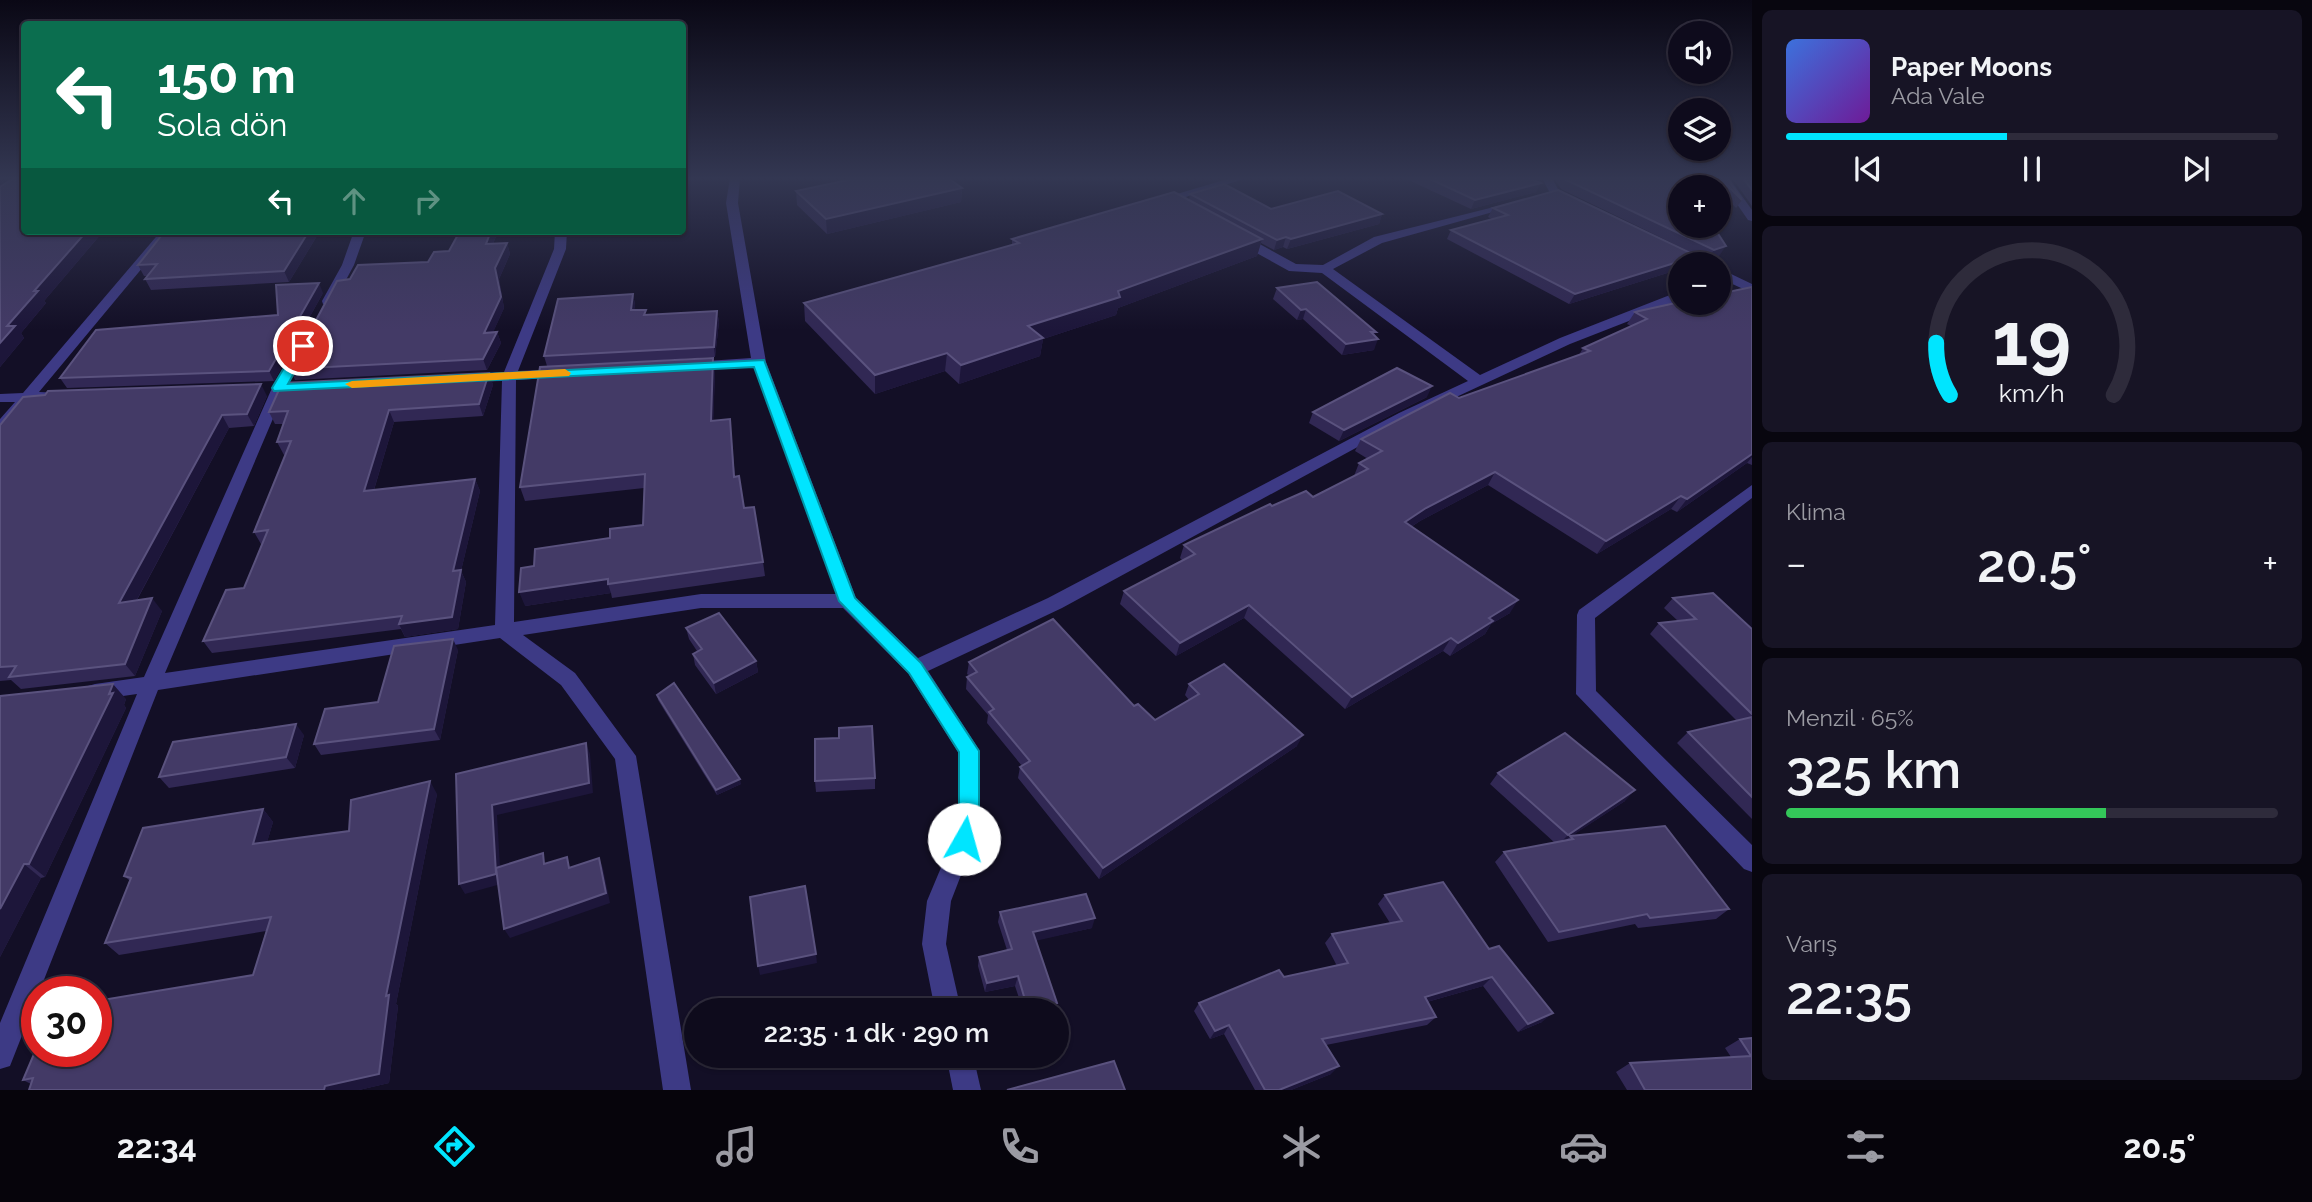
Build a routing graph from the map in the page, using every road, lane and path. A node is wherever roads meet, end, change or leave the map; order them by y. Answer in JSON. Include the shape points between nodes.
{"nodes":[{"id":1,"x":736,"y":229,"type":"edge"},
{"id":2,"x":1415,"y":229,"type":"edge"},
{"id":3,"x":1224,"y":230,"type":"edge"},
{"id":4,"x":164,"y":235,"type":"edge"},
{"id":5,"x":359,"y":235,"type":"edge"},
{"id":6,"x":561,"y":235,"type":"edge"},
{"id":7,"x":1666,"y":246,"type":"edge"},
{"id":8,"x":1678,"y":252,"type":"edge"},
{"id":9,"x":1325,"y":269,"type":"junction"},
{"id":10,"x":1731,"y":276,"type":"edge"},
{"id":11,"x":1752,"y":277,"type":"edge"},
{"id":12,"x":1731,"y":280,"type":"edge"},
{"id":13,"x":1752,"y":289,"type":"edge"},
{"id":14,"x":1668,"y":301,"type":"edge"},
{"id":15,"x":322,"y":313,"type":"edge"},
{"id":16,"x":309,"y":335,"type":"edge"},
{"id":17,"x":759,"y":362,"type":"junction"},
{"id":18,"x":676,"y":367,"type":"edge"},
{"id":19,"x":579,"y":372,"type":"edge"},
{"id":20,"x":509,"y":376,"type":"junction"},
{"id":21,"x":455,"y":379,"type":"edge"},
{"id":22,"x":1478,"y":381,"type":"junction"},
{"id":23,"x":66,"y":395,"type":"edge"},
{"id":24,"x":26,"y":397,"type":"junction"},
{"id":25,"x":0,"y":398,"type":"edge"},
{"id":26,"x":0,"y":429,"type":"edge"},
{"id":27,"x":1752,"y":490,"type":"edge"},
{"id":28,"x":848,"y":601,"type":"junction"},
{"id":29,"x":503,"y":631,"type":"junction"},
{"id":30,"x":915,"y":668,"type":"junction"},
{"id":31,"x":150,"y":686,"type":"junction"},
{"id":32,"x":82,"y":693,"type":"edge"},
{"id":33,"x":1752,"y":861,"type":"edge"},
{"id":34,"x":945,"y":998,"type":"edge"},
{"id":35,"x":0,"y":1056,"type":"edge"},
{"id":36,"x":961,"y":1068,"type":"edge"},
{"id":37,"x":677,"y":1090,"type":"edge"},
{"id":38,"x":967,"y":1090,"type":"edge"}],
"edges":[{"from":1,"to":17,"type":"street"},
{"from":2,"to":9,"type":"street","via":[[1378,240]]},
{"from":3,"to":9,"type":"street","via":[[1293,268]]},
{"from":4,"to":24,"type":"street"},
{"from":5,"to":15,"type":"street"},
{"from":6,"to":20,"type":"street","via":[[560,249]]},
{"from":7,"to":8,"type":"street"},
{"from":9,"to":22,"type":"street"},
{"from":10,"to":11,"type":"street"},
{"from":12,"to":13,"type":"street"},
{"from":14,"to":22,"type":"street"},
{"from":16,"to":31,"type":"street","via":[[279,388]]},
{"from":17,"to":18,"type":"street"},
{"from":17,"to":28,"type":"street"},
{"from":19,"to":20,"type":"street"},
{"from":20,"to":21,"type":"street"},
{"from":20,"to":29,"type":"street"},
{"from":22,"to":30,"type":"street","via":[[1055,603]]},
{"from":23,"to":24,"type":"street"},
{"from":24,"to":25,"type":"street"},
{"from":24,"to":26,"type":"street"},
{"from":27,"to":33,"type":"street","via":[[1586,615],[1586,694]]},
{"from":28,"to":29,"type":"street","via":[[702,601]]},
{"from":28,"to":30,"type":"street"},
{"from":29,"to":31,"type":"street"},
{"from":29,"to":37,"type":"street","via":[[568,679],[625,756]]},
{"from":30,"to":34,"type":"street","via":[[969,751],[964,839],[939,901],[934,944]]},
{"from":31,"to":32,"type":"street"},
{"from":31,"to":35,"type":"street"},
{"from":36,"to":38,"type":"street"}]}
